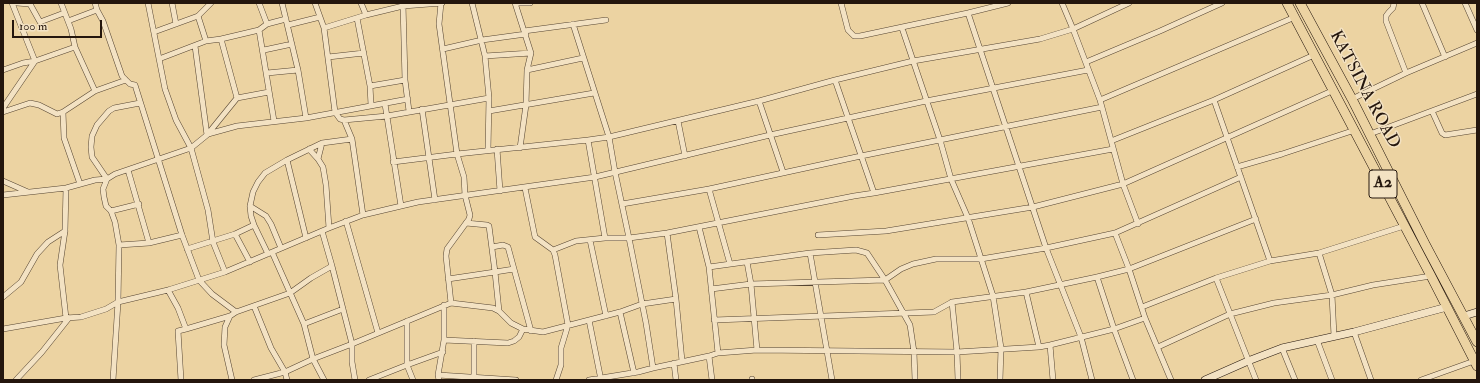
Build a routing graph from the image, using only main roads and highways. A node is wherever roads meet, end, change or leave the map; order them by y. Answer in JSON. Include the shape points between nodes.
{"nodes":[{"id":1,"x":1287,"y":3,"type":"edge"},
{"id":2,"x":1300,"y":3,"type":"edge"},
{"id":3,"x":1453,"y":295,"type":"junction"},
{"id":4,"x":1445,"y":303,"type":"junction"},
{"id":5,"x":1477,"y":342,"type":"edge"},
{"id":6,"x":1475,"y":364,"type":"edge"}],
"edges":[{"from":1,"to":4,"type":"highway","number":"A2"},
{"from":2,"to":3,"type":"highway","name":"KATSINA ROAD","number":"A2"},
{"from":3,"to":4,"type":"highway"},
{"from":3,"to":5,"type":"highway","name":"KATSINA ROAD","number":"A2"},
{"from":4,"to":6,"type":"highway","number":"A2"}]}
